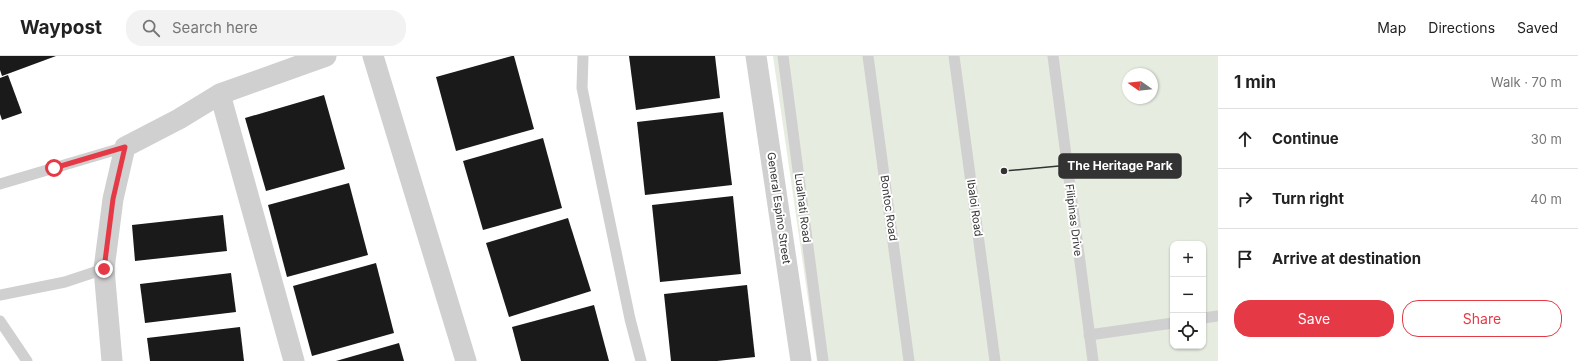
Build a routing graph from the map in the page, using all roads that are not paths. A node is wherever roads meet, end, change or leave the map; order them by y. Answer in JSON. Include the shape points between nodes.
{"nodes":[{"id":1,"x":326,"y":56,"type":"edge"},
{"id":2,"x":372,"y":56,"type":"edge"},
{"id":3,"x":583,"y":56,"type":"edge"},
{"id":4,"x":756,"y":56,"type":"edge"},
{"id":5,"x":784,"y":56,"type":"edge"},
{"id":6,"x":868,"y":56,"type":"edge"},
{"id":7,"x":954,"y":56,"type":"edge"},
{"id":8,"x":1053,"y":56,"type":"edge"},
{"id":9,"x":220,"y":94,"type":"junction"},
{"id":10,"x":125,"y":147,"type":"junction"},
{"id":11,"x":0,"y":184,"type":"edge"},
{"id":12,"x":104,"y":269,"type":"junction"},
{"id":13,"x":0,"y":295,"type":"edge"},
{"id":14,"x":1218,"y":316,"type":"edge"},
{"id":15,"x":1206,"y":318,"type":"edge"},
{"id":16,"x":0,"y":321,"type":"edge"},
{"id":17,"x":1170,"y":323,"type":"edge"},
{"id":18,"x":1089,"y":335,"type":"junction"},
{"id":19,"x":27,"y":361,"type":"edge"},
{"id":20,"x":112,"y":361,"type":"edge"},
{"id":21,"x":294,"y":361,"type":"edge"},
{"id":22,"x":466,"y":361,"type":"edge"},
{"id":23,"x":641,"y":361,"type":"edge"},
{"id":24,"x":801,"y":361,"type":"edge"},
{"id":25,"x":823,"y":361,"type":"edge"},
{"id":26,"x":909,"y":361,"type":"edge"},
{"id":27,"x":995,"y":361,"type":"edge"},
{"id":28,"x":1093,"y":361,"type":"edge"}],
"edges":[{"from":1,"to":9,"type":"street"},
{"from":2,"to":22,"type":"street"},
{"from":3,"to":23,"type":"lane","via":[[582,88]]},
{"from":4,"to":24,"type":"street","name":"General Espino Street"},
{"from":5,"to":25,"type":"lane","name":"Lualhati Road"},
{"from":6,"to":26,"type":"lane","name":"Bontoc Road"},
{"from":7,"to":27,"type":"lane","name":"Ibaloi Road"},
{"from":8,"to":18,"type":"lane","name":"Filipinas Drive"},
{"from":9,"to":10,"type":"street"},
{"from":9,"to":21,"type":"street"},
{"from":10,"to":11,"type":"lane"},
{"from":10,"to":12,"type":"street","via":[[113,199]]},
{"from":12,"to":13,"type":"lane","via":[[64,282]]},
{"from":12,"to":20,"type":"street"},
{"from":14,"to":15,"type":"lane"},
{"from":16,"to":19,"type":"lane"},
{"from":17,"to":18,"type":"lane"},
{"from":18,"to":28,"type":"lane","name":"Filipinas Drive"}]}
